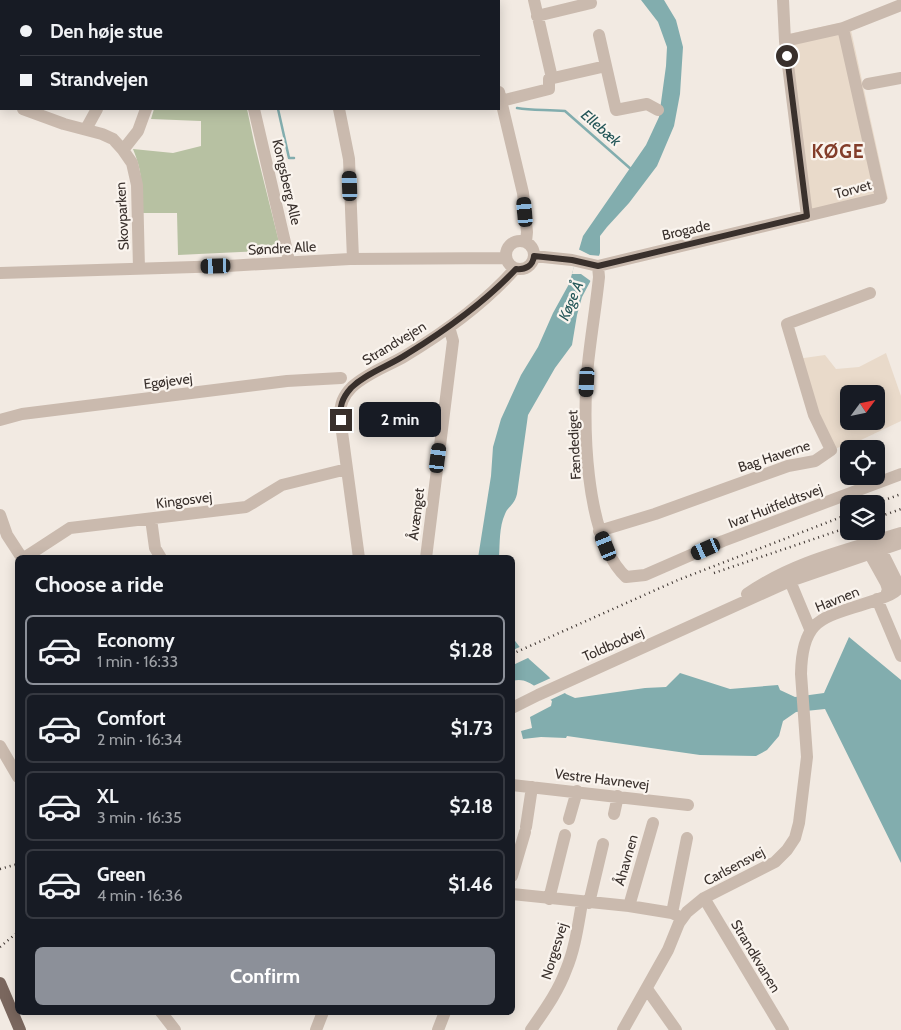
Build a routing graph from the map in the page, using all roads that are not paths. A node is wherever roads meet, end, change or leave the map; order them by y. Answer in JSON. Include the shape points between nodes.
{"nodes":[{"id":1,"x":534,"y":0,"type":"edge"},
{"id":2,"x":783,"y":0,"type":"edge"},
{"id":3,"x":591,"y":2,"type":"dead end"},
{"id":4,"x":901,"y":5,"type":"edge"},
{"id":5,"x":538,"y":16,"type":"junction"},
{"id":6,"x":843,"y":28,"type":"junction"},
{"id":7,"x":599,"y":35,"type":"dead end"},
{"id":8,"x":785,"y":41,"type":"junction"},
{"id":9,"x":606,"y":66,"type":"junction"},
{"id":10,"x":552,"y":78,"type":"junction"},
{"id":11,"x":901,"y":78,"type":"edge"},
{"id":12,"x":868,"y":84,"type":"dead end"},
{"id":13,"x":500,"y":96,"type":"edge"},
{"id":14,"x":26,"y":110,"type":"edge"},
{"id":15,"x":96,"y":110,"type":"edge"},
{"id":16,"x":146,"y":110,"type":"edge"},
{"id":17,"x":254,"y":110,"type":"edge"},
{"id":18,"x":339,"y":110,"type":"edge"},
{"id":19,"x":658,"y":110,"type":"dead end"},
{"id":20,"x":86,"y":129,"type":"junction"},
{"id":21,"x":124,"y":150,"type":"junction"},
{"id":22,"x":807,"y":216,"type":"junction"},
{"id":23,"x":522,"y":242,"type":"junction"},
{"id":24,"x":534,"y":256,"type":"junction"},
{"id":25,"x":506,"y":258,"type":"junction"},
{"id":26,"x":353,"y":260,"type":"junction"},
{"id":27,"x":288,"y":262,"type":"junction"},
{"id":28,"x":598,"y":266,"type":"junction"},
{"id":29,"x":139,"y":269,"type":"junction"},
{"id":30,"x":516,"y":269,"type":"junction"},
{"id":31,"x":0,"y":273,"type":"edge"},
{"id":32,"x":870,"y":292,"type":"dead end"},
{"id":33,"x":449,"y":327,"type":"junction"},
{"id":34,"x":341,"y":378,"type":"dead end"},
{"id":35,"x":0,"y":420,"type":"edge"},
{"id":36,"x":347,"y":469,"type":"junction"},
{"id":37,"x":901,"y":474,"type":"edge"},
{"id":38,"x":0,"y":515,"type":"edge"},
{"id":39,"x":151,"y":519,"type":"junction"},
{"id":40,"x":600,"y":531,"type":"junction"},
{"id":41,"x":901,"y":533,"type":"edge"},
{"id":42,"x":901,"y":543,"type":"edge"},
{"id":43,"x":873,"y":547,"type":"junction"},
{"id":44,"x":21,"y":555,"type":"edge"},
{"id":45,"x":28,"y":555,"type":"edge"},
{"id":46,"x":159,"y":555,"type":"edge"},
{"id":47,"x":359,"y":555,"type":"edge"},
{"id":48,"x":426,"y":555,"type":"edge"},
{"id":49,"x":790,"y":581,"type":"junction"},
{"id":50,"x":881,"y":598,"type":"junction"},
{"id":51,"x":727,"y":609,"type":"junction"},
{"id":52,"x":810,"y":629,"type":"junction"},
{"id":53,"x":901,"y":656,"type":"edge"},
{"id":54,"x":515,"y":706,"type":"edge"},
{"id":55,"x":0,"y":746,"type":"edge"},
{"id":56,"x":15,"y":772,"type":"edge"},
{"id":57,"x":515,"y":784,"type":"edge"},
{"id":58,"x":532,"y":787,"type":"junction"},
{"id":59,"x":577,"y":791,"type":"junction"},
{"id":60,"x":618,"y":796,"type":"junction"},
{"id":61,"x":658,"y":801,"type":"junction"},
{"id":62,"x":688,"y":805,"type":"dead end"},
{"id":63,"x":614,"y":814,"type":"dead end"},
{"id":64,"x":568,"y":819,"type":"dead end"},
{"id":65,"x":565,"y":835,"type":"dead end"},
{"id":66,"x":687,"y":838,"type":"dead end"},
{"id":67,"x":603,"y":844,"type":"dead end"},
{"id":68,"x":515,"y":866,"type":"edge"},
{"id":69,"x":515,"y":894,"type":"edge"},
{"id":70,"x":704,"y":898,"type":"junction"},
{"id":71,"x":549,"y":899,"type":"junction"},
{"id":72,"x":586,"y":903,"type":"junction"},
{"id":73,"x":628,"y":906,"type":"junction"},
{"id":74,"x":677,"y":915,"type":"junction"},
{"id":75,"x":0,"y":983,"type":"edge"},
{"id":76,"x":647,"y":989,"type":"junction"},
{"id":77,"x":163,"y":1015,"type":"edge"},
{"id":78,"x":322,"y":1015,"type":"edge"},
{"id":79,"x":444,"y":1015,"type":"edge"},
{"id":80,"x":20,"y":1030,"type":"edge"},
{"id":81,"x":175,"y":1030,"type":"edge"},
{"id":82,"x":316,"y":1030,"type":"edge"},
{"id":83,"x":438,"y":1030,"type":"edge"},
{"id":84,"x":531,"y":1030,"type":"edge"},
{"id":85,"x":623,"y":1030,"type":"edge"},
{"id":86,"x":676,"y":1030,"type":"edge"},
{"id":87,"x":783,"y":1030,"type":"edge"}],
"edges":[{"from":1,"to":5,"type":"street"},
{"from":2,"to":8,"type":"street"},
{"from":3,"to":5,"type":"street"},
{"from":4,"to":6,"type":"street"},
{"from":5,"to":10,"type":"street"},
{"from":6,"to":8,"type":"street"},
{"from":6,"to":22,"type":"street","name":"Torvet","via":[[881,198]]},
{"from":7,"to":9,"type":"street"},
{"from":8,"to":22,"type":"street"},
{"from":9,"to":10,"type":"street"},
{"from":9,"to":19,"type":"street","via":[[616,110],[646,104]]},
{"from":10,"to":13,"type":"street","via":[[549,79],[549,89]]},
{"from":11,"to":12,"type":"street"},
{"from":13,"to":23,"type":"street","via":[[518,173]]},
{"from":14,"to":20,"type":"street","name":"Skovparken"},
{"from":15,"to":20,"type":"street"},
{"from":16,"to":21,"type":"street","via":[[138,131]]},
{"from":17,"to":27,"type":"street","name":"Kongsberg Alle"},
{"from":18,"to":26,"type":"street","via":[[349,159]]},
{"from":20,"to":21,"type":"street","name":"Skovparken","via":[[107,136]]},
{"from":21,"to":29,"type":"street","name":"Skovparken","via":[[132,163],[137,185]]},
{"from":22,"to":28,"type":"street","name":"Brogade"},
{"from":23,"to":24,"type":"street","via":[[532,248]]},
{"from":23,"to":25,"type":"street","via":[[510,245]]},
{"from":24,"to":28,"type":"street","name":"Brogade"},
{"from":24,"to":30,"type":"street","via":[[528,267]]},
{"from":25,"to":26,"type":"street","name":"Søndre Alle"},
{"from":25,"to":30,"type":"street"},
{"from":26,"to":27,"type":"street","name":"Søndre Alle"},
{"from":27,"to":29,"type":"street","name":"Søndre Alle"},
{"from":28,"to":40,"type":"street","name":"Fændediget","via":[[586,400],[591,484]]},
{"from":29,"to":31,"type":"street","name":"Søndre Alle"},
{"from":30,"to":33,"type":"street","name":"Strandvejen"},
{"from":32,"to":40,"type":"street","name":"Bag Haverne","via":[[787,324],[814,415],[832,450],[815,461],[788,466]]},
{"from":33,"to":36,"type":"street","name":"Strandvejen","via":[[358,381],[347,392],[340,407]]},
{"from":33,"to":48,"type":"street","name":"Åvænget","via":[[453,341]]},
{"from":34,"to":35,"type":"street","name":"Egøjevej","via":[[288,381],[22,414]]},
{"from":36,"to":39,"type":"street","name":"Kingosvej","via":[[282,485],[246,507]]},
{"from":36,"to":47,"type":"street","name":"Strandvejen"},
{"from":37,"to":40,"type":"street","name":"Ivar Huitfeldtsvej","via":[[636,577],[626,577],[618,568]]},
{"from":38,"to":44,"type":"street","via":[[7,535]]},
{"from":39,"to":45,"type":"street","name":"Kingosvej","via":[[70,528]]},
{"from":39,"to":46,"type":"street","via":[[155,548]]},
{"from":41,"to":43,"type":"street"},
{"from":42,"to":43,"type":"street"},
{"from":43,"to":49,"type":"street","name":"Toldbodvej"},
{"from":43,"to":50,"type":"street","name":"Havnen","via":[[888,590]]},
{"from":43,"to":51,"type":"street","name":"Toldbodvej","via":[[814,560],[768,580]]},
{"from":49,"to":51,"type":"street","name":"Toldbodvej"},
{"from":49,"to":52,"type":"street"},
{"from":50,"to":52,"type":"street","name":"Havnen","via":[[826,617]]},
{"from":50,"to":53,"type":"street","name":"Havnen"},
{"from":51,"to":54,"type":"street","name":"Toldbodvej"},
{"from":52,"to":70,"type":"street","name":"Carlsensvej","via":[[801,660],[807,757],[795,838],[775,862]]},
{"from":55,"to":56,"type":"street"},
{"from":57,"to":58,"type":"street","name":"Vestre Havnevej"},
{"from":58,"to":59,"type":"street","name":"Vestre Havnevej"},
{"from":58,"to":68,"type":"street","via":[[526,829]]},
{"from":59,"to":60,"type":"street","name":"Vestre Havnevej"},
{"from":59,"to":64,"type":"street"},
{"from":60,"to":61,"type":"street","name":"Vestre Havnevej"},
{"from":60,"to":63,"type":"street"},
{"from":61,"to":62,"type":"street","name":"Vestre Havnevej"},
{"from":61,"to":73,"type":"street","name":"Åhavnen"},
{"from":65,"to":71,"type":"street"},
{"from":66,"to":74,"type":"street"},
{"from":67,"to":72,"type":"street","name":"Åhavnen"},
{"from":69,"to":71,"type":"street"},
{"from":70,"to":74,"type":"street","name":"Carlsensvej"},
{"from":70,"to":87,"type":"street","name":"Strandkvanen"},
{"from":71,"to":72,"type":"street"},
{"from":72,"to":73,"type":"street"},
{"from":72,"to":84,"type":"street","name":"Norgesvej","via":[[567,969]]},
{"from":73,"to":74,"type":"street"},
{"from":74,"to":76,"type":"street","via":[[668,950]]},
{"from":75,"to":80,"type":"main road"},
{"from":76,"to":85,"type":"street"},
{"from":76,"to":86,"type":"street"},
{"from":77,"to":81,"type":"street"},
{"from":78,"to":82,"type":"street"},
{"from":79,"to":83,"type":"street"}]}
